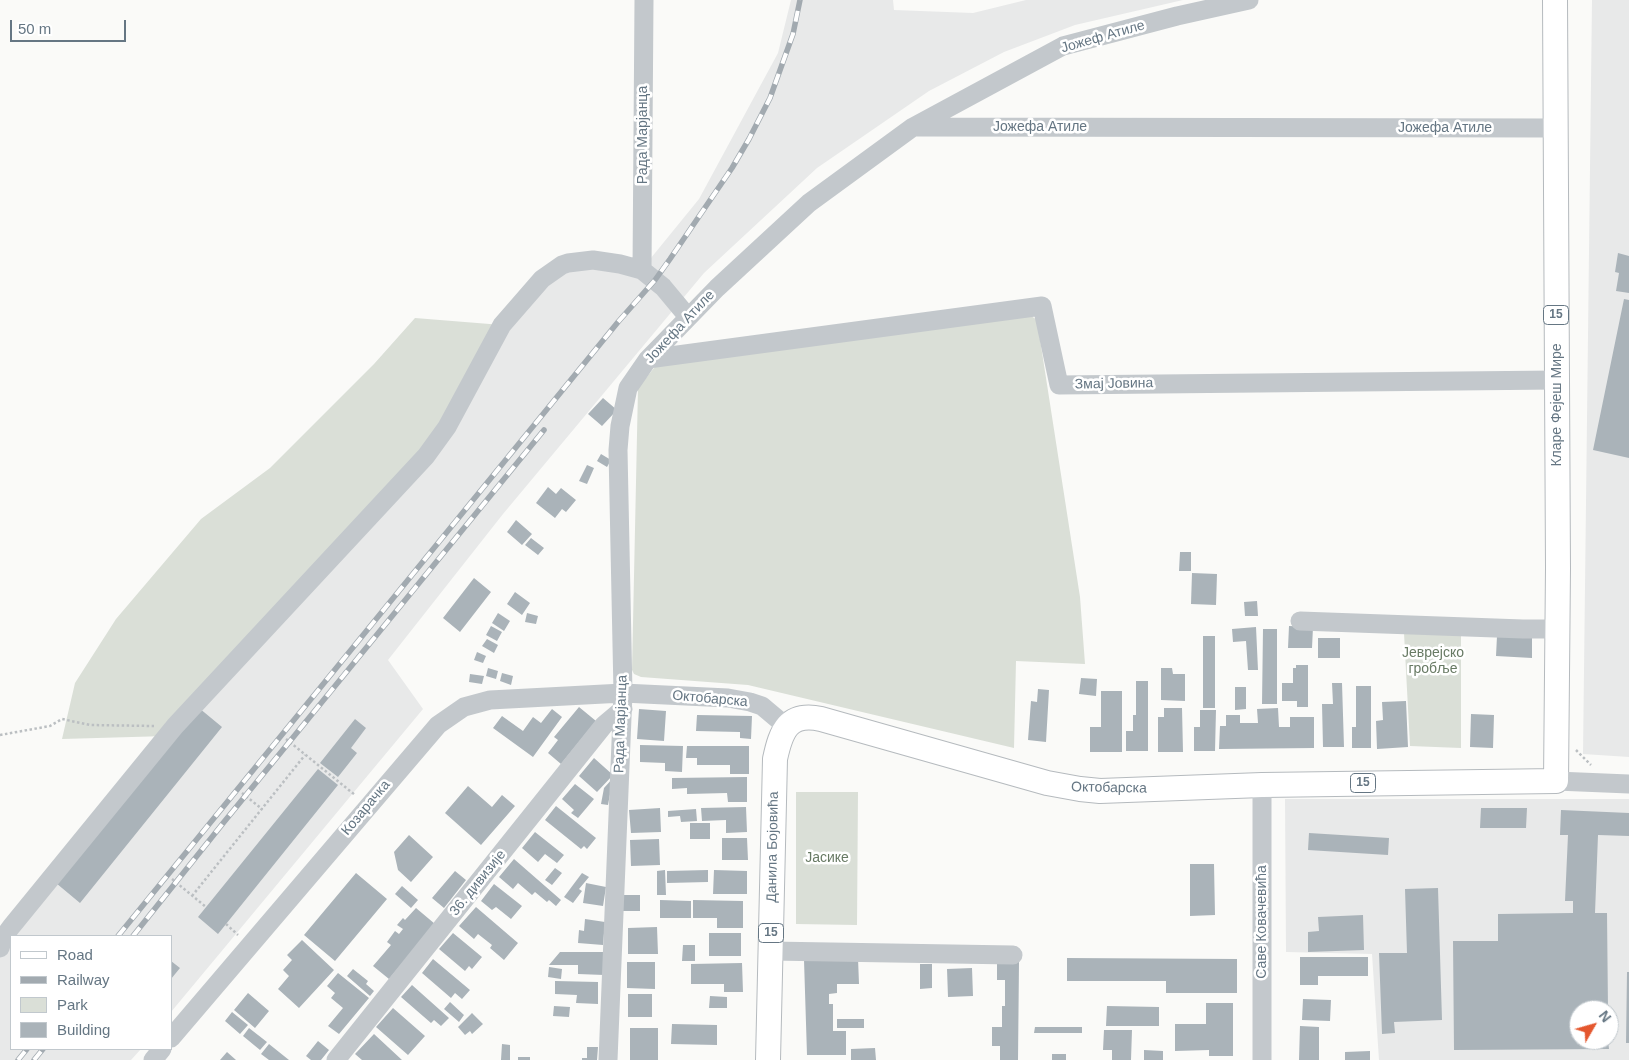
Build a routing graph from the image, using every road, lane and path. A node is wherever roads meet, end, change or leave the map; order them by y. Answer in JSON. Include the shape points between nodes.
{"nodes":[{"id":1,"x":644,"y":0,"type":"edge"},
{"id":2,"x":1249,"y":0,"type":"edge"},
{"id":3,"x":1555,"y":0,"type":"edge"},
{"id":4,"x":913,"y":127,"type":"junction"},
{"id":5,"x":1555,"y":128,"type":"junction"},
{"id":6,"x":642,"y":270,"type":"junction"},
{"id":7,"x":688,"y":317,"type":"junction"},
{"id":8,"x":648,"y":359,"type":"junction"},
{"id":9,"x":1557,"y":380,"type":"junction"},
{"id":10,"x":628,"y":388,"type":"joint"},
{"id":11,"x":1300,"y":621,"type":"dead end"},
{"id":12,"x":1557,"y":629,"type":"junction"},
{"id":13,"x":623,"y":701,"type":"junction"},
{"id":14,"x":175,"y":726,"type":"junction"},
{"id":15,"x":787,"y":726,"type":"junction"},
{"id":16,"x":0,"y":735,"type":"edge"},
{"id":17,"x":286,"y":739,"type":"dead end"},
{"id":18,"x":305,"y":755,"type":"junction"},
{"id":19,"x":1556,"y":781,"type":"junction"},
{"id":20,"x":1629,"y":784,"type":"edge"},
{"id":21,"x":1262,"y":785,"type":"junction"},
{"id":22,"x":242,"y":793,"type":"dead end"},
{"id":23,"x":368,"y":806,"type":"junction"},
{"id":24,"x":262,"y":809,"type":"junction"},
{"id":25,"x":172,"y":879,"type":"dead end"},
{"id":26,"x":192,"y":896,"type":"junction"},
{"id":27,"x":206,"y":907,"type":"dead end"},
{"id":28,"x":0,"y":948,"type":"edge"},
{"id":29,"x":770,"y":951,"type":"junction"},
{"id":30,"x":1013,"y":955,"type":"dead end"},
{"id":31,"x":172,"y":1037,"type":"edge"},
{"id":32,"x":161,"y":1050,"type":"edge"},
{"id":33,"x":152,"y":1060,"type":"edge"},
{"id":34,"x":336,"y":1060,"type":"edge"},
{"id":35,"x":608,"y":1060,"type":"edge"},
{"id":36,"x":768,"y":1060,"type":"edge"},
{"id":37,"x":1262,"y":1060,"type":"edge"}],
"edges":[{"from":1,"to":6,"type":"street","name":"Рада Марјанца"},
{"from":2,"to":4,"type":"street","name":"Јожеф Атиле","via":[[1063,46]]},
{"from":3,"to":5,"type":"main road","name":"Кларе Фејеш Мире","number":"15"},
{"from":4,"to":5,"type":"street","name":"Јожефа Атиле"},
{"from":4,"to":7,"type":"street","name":"Јожефа Атиле","via":[[809,203]]},
{"from":5,"to":9,"type":"main road","name":"Кларе Фејеш Мире","number":"15"},
{"from":6,"to":7,"type":"street","via":[[663,286]]},
{"from":6,"to":14,"type":"street","via":[[620,264],[579,261],[562,265],[542,279],[502,324],[447,427],[426,456]]},
{"from":7,"to":8,"type":"street","name":"Јожефа Атиле"},
{"from":8,"to":9,"type":"street","name":"Змај Јовина","via":[[1042,306],[1059,385]]},
{"from":8,"to":10,"type":"street","name":"Јожефа Атиле"},
{"from":9,"to":12,"type":"main road","name":"Кларе Фејеш Мире","number":"15"},
{"from":10,"to":13,"type":"street","name":"Рада Марјанца","via":[[618,450]]},
{"from":11,"to":12,"type":"street"},
{"from":12,"to":19,"type":"main road","name":"Кларе Фејеш Мире","number":"15"},
{"from":13,"to":15,"type":"street","name":"Октобарска","via":[[728,698],[762,706]]},
{"from":13,"to":23,"type":"street","name":"Козарачка","via":[[490,700],[464,707],[438,724]]},
{"from":13,"to":34,"type":"street","name":"36. дивизије"},
{"from":13,"to":35,"type":"street","name":"Рада Марјанца"},
{"from":14,"to":16,"type":"path","via":[[90,725],[62,719],[50,726]]},
{"from":14,"to":28,"type":"street","via":[[11,926]]},
{"from":15,"to":21,"type":"main road","name":"Октобарска","number":"15","via":[[808,717],[821,719],[1047,783],[1080,789]]},
{"from":15,"to":29,"type":"main road","name":"Данила Бојовића","number":"15","via":[[781,735],[775,759]]},
{"from":17,"to":18,"type":"path"},
{"from":18,"to":23,"type":"path"},
{"from":18,"to":24,"type":"path"},
{"from":19,"to":20,"type":"street"},
{"from":19,"to":21,"type":"main road","name":"Октобарска","number":"15"},
{"from":21,"to":37,"type":"street","name":"Саве Ковачевића"},
{"from":22,"to":24,"type":"path"},
{"from":23,"to":31,"type":"street","name":"Козарачка"},
{"from":24,"to":26,"type":"path"},
{"from":25,"to":26,"type":"path"},
{"from":26,"to":27,"type":"path"},
{"from":29,"to":30,"type":"street"},
{"from":29,"to":36,"type":"main road","name":"Данила Бојовића","number":"15"},
{"from":32,"to":33,"type":"street"}]}
